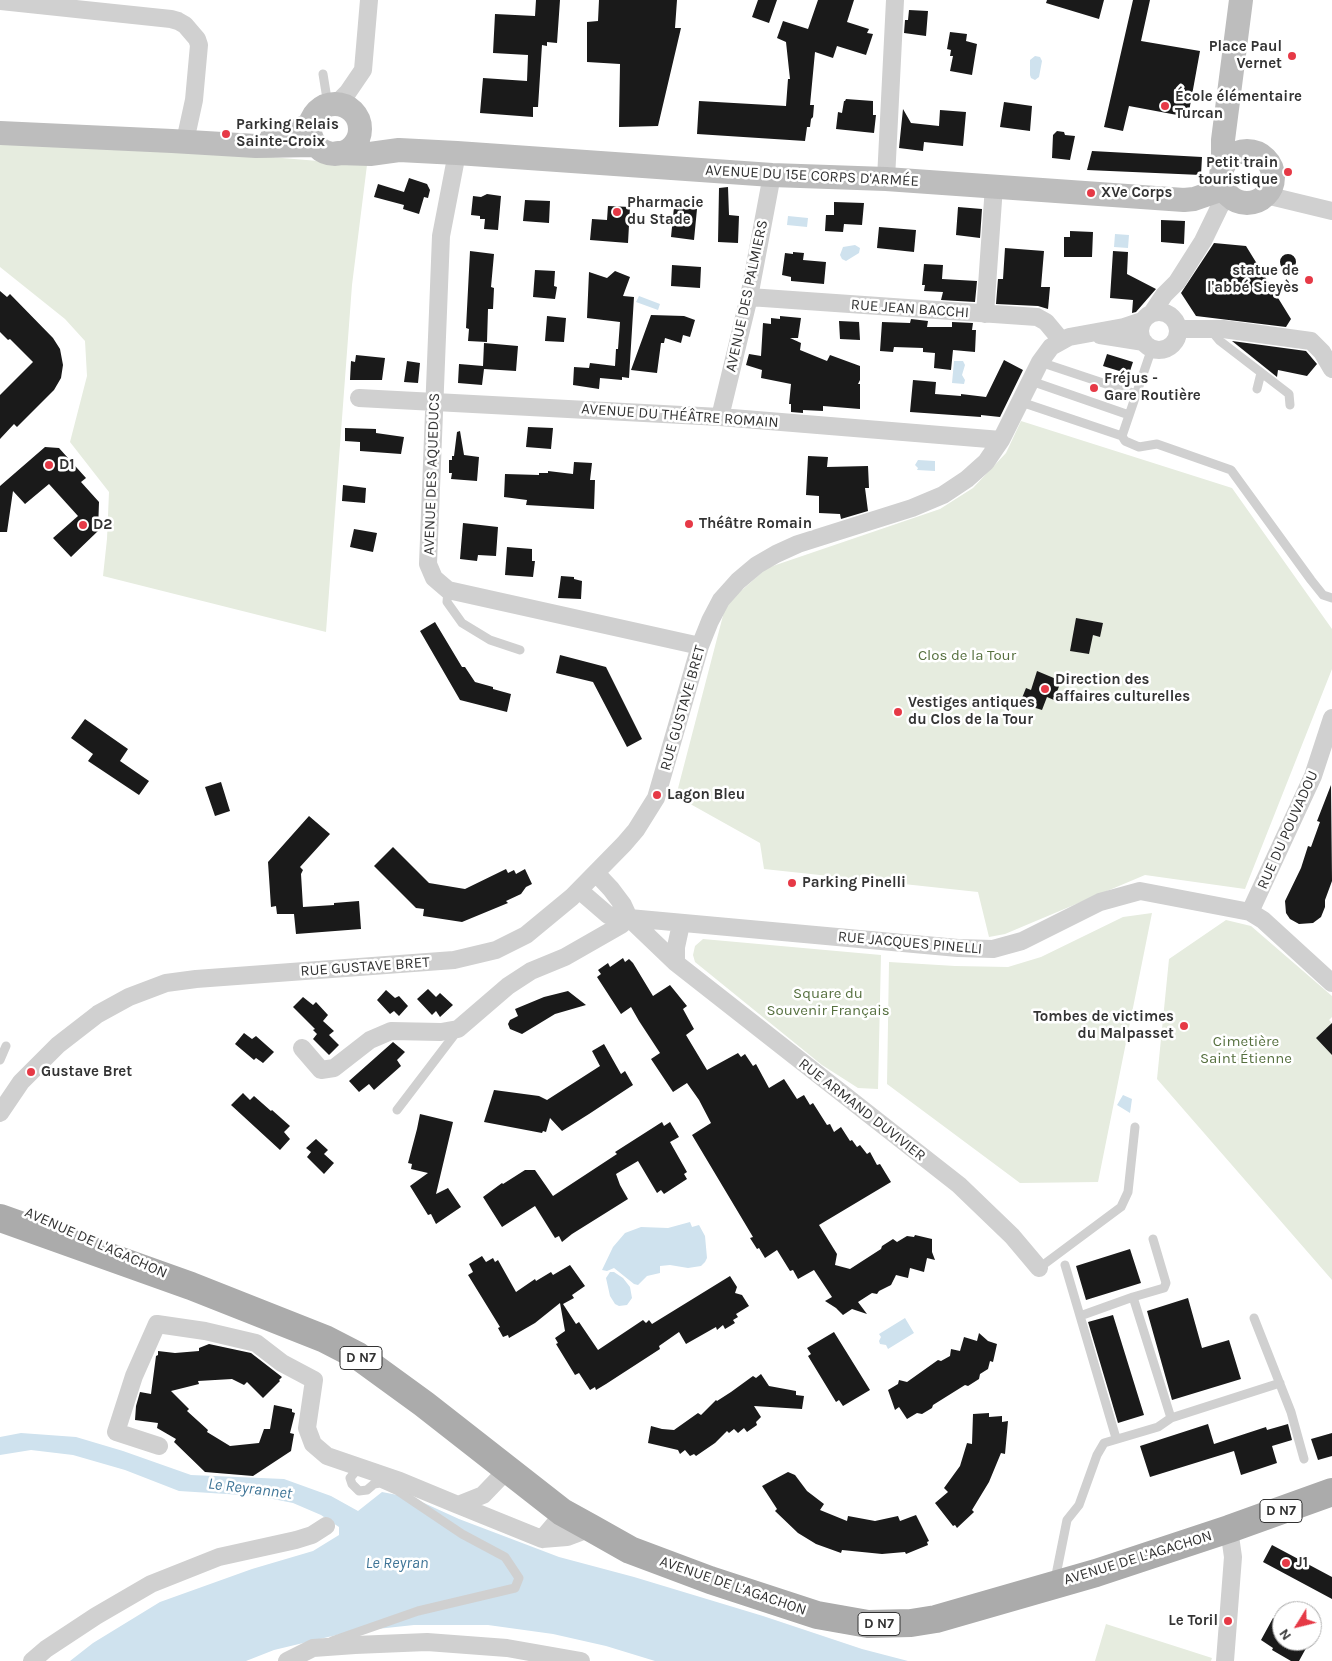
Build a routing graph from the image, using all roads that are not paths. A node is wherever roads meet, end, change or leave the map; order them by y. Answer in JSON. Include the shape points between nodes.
{"nodes":[{"id":1,"x":369,"y":0,"type":"edge"},
{"id":2,"x":895,"y":0,"type":"edge"},
{"id":3,"x":1241,"y":0,"type":"edge"},
{"id":4,"x":1248,"y":0,"type":"edge"},
{"id":5,"x":0,"y":1,"type":"edge"},
{"id":6,"x":323,"y":74,"type":"dead end"},
{"id":7,"x":332,"y":104,"type":"junction"},
{"id":8,"x":0,"y":120,"type":"edge"},
{"id":9,"x":0,"y":132,"type":"edge"},
{"id":10,"x":187,"y":132,"type":"junction"},
{"id":11,"x":359,"y":132,"type":"junction"},
{"id":12,"x":313,"y":134,"type":"junction"},
{"id":13,"x":399,"y":150,"type":"junction"},
{"id":14,"x":457,"y":153,"type":"junction"},
{"id":15,"x":338,"y":154,"type":"junction"},
{"id":16,"x":772,"y":175,"type":"junction"},
{"id":17,"x":1228,"y":176,"type":"junction"},
{"id":18,"x":886,"y":179,"type":"junction"},
{"id":19,"x":994,"y":186,"type":"junction"},
{"id":20,"x":1268,"y":194,"type":"junction"},
{"id":21,"x":1194,"y":199,"type":"junction"},
{"id":22,"x":1332,"y":211,"type":"edge"},
{"id":23,"x":1212,"y":220,"type":"junction"},
{"id":24,"x":1177,"y":282,"type":"junction"},
{"id":25,"x":749,"y":297,"type":"junction"},
{"id":26,"x":985,"y":314,"type":"junction"},
{"id":27,"x":1147,"y":317,"type":"junction"},
{"id":28,"x":1175,"y":323,"type":"junction"},
{"id":29,"x":1210,"y":329,"type":"junction"},
{"id":30,"x":1091,"y":334,"type":"junction"},
{"id":31,"x":1060,"y":340,"type":"junction"},
{"id":32,"x":1148,"y":345,"type":"junction"},
{"id":33,"x":1040,"y":362,"type":"junction"},
{"id":34,"x":1332,"y":369,"type":"edge"},
{"id":35,"x":1261,"y":373,"type":"junction"},
{"id":36,"x":1031,"y":381,"type":"junction"},
{"id":37,"x":1257,"y":388,"type":"dead end"},
{"id":38,"x":1136,"y":394,"type":"junction"},
{"id":39,"x":359,"y":398,"type":"dead end"},
{"id":40,"x":435,"y":401,"type":"junction"},
{"id":41,"x":1020,"y":402,"type":"junction"},
{"id":42,"x":1290,"y":405,"type":"dead end"},
{"id":43,"x":1129,"y":415,"type":"junction"},
{"id":44,"x":720,"y":417,"type":"junction"},
{"id":45,"x":1124,"y":438,"type":"junction"},
{"id":46,"x":1001,"y":440,"type":"junction"},
{"id":47,"x":448,"y":590,"type":"junction"},
{"id":48,"x":1332,"y":598,"type":"edge"},
{"id":49,"x":700,"y":646,"type":"junction"},
{"id":50,"x":520,"y":650,"type":"dead end"},
{"id":51,"x":1332,"y":718,"type":"edge"},
{"id":52,"x":596,"y":873,"type":"junction"},
{"id":53,"x":579,"y":890,"type":"junction"},
{"id":54,"x":1250,"y":912,"type":"junction"},
{"id":55,"x":629,"y":918,"type":"junction"},
{"id":56,"x":681,"y":924,"type":"junction"},
{"id":57,"x":676,"y":963,"type":"junction"},
{"id":58,"x":1332,"y":983,"type":"edge"},
{"id":59,"x":458,"y":1030,"type":"junction"},
{"id":60,"x":6,"y":1046,"type":"dead end"},
{"id":61,"x":302,"y":1048,"type":"dead end"},
{"id":62,"x":0,"y":1060,"type":"edge"},
{"id":63,"x":397,"y":1110,"type":"dead end"},
{"id":64,"x":0,"y":1113,"type":"edge"},
{"id":65,"x":1135,"y":1127,"type":"dead end"},
{"id":66,"x":2,"y":1206,"type":"edge"},
{"id":67,"x":1153,"y":1240,"type":"dead end"},
{"id":68,"x":1065,"y":1265,"type":"dead end"},
{"id":69,"x":1039,"y":1268,"type":"joint"},
{"id":70,"x":1133,"y":1297,"type":"junction"},
{"id":71,"x":1080,"y":1316,"type":"junction"},
{"id":72,"x":1254,"y":1318,"type":"dead end"},
{"id":73,"x":1280,"y":1383,"type":"junction"},
{"id":74,"x":1171,"y":1418,"type":"junction"},
{"id":75,"x":1116,"y":1438,"type":"junction"},
{"id":76,"x":159,"y":1446,"type":"dead end"},
{"id":77,"x":1304,"y":1459,"type":"dead end"},
{"id":78,"x":368,"y":1469,"type":"junction"},
{"id":79,"x":507,"y":1470,"type":"junction"},
{"id":80,"x":1332,"y":1492,"type":"edge"},
{"id":81,"x":458,"y":1505,"type":"junction"},
{"id":82,"x":562,"y":1512,"type":"junction"},
{"id":83,"x":326,"y":1526,"type":"dead end"},
{"id":84,"x":591,"y":1528,"type":"junction"},
{"id":85,"x":1230,"y":1530,"type":"junction"},
{"id":86,"x":542,"y":1539,"type":"junction"},
{"id":87,"x":1054,"y":1585,"type":"junction"},
{"id":88,"x":313,"y":1648,"type":"junction"},
{"id":89,"x":32,"y":1661,"type":"edge"},
{"id":90,"x":287,"y":1661,"type":"edge"},
{"id":91,"x":581,"y":1661,"type":"edge"},
{"id":92,"x":1225,"y":1661,"type":"edge"}],
"edges":[{"from":1,"to":7,"type":"street","via":[[363,70],[348,92]]},
{"from":2,"to":18,"type":"street"},
{"from":3,"to":17,"type":"main road","via":[[1223,140]]},
{"from":4,"to":17,"type":"main road"},
{"from":5,"to":10,"type":"street","via":[[171,19],[185,25],[199,45],[194,100]]},
{"from":6,"to":7,"type":"lane"},
{"from":7,"to":11,"type":"main road","via":[[350,110],[356,116]]},
{"from":7,"to":12,"type":"main road","via":[[315,113]]},
{"from":8,"to":10,"type":"main road","via":[[64,127]]},
{"from":9,"to":12,"type":"main road","via":[[256,146]]},
{"from":10,"to":12,"type":"main road","via":[[277,137],[295,132]]},
{"from":11,"to":13,"type":"main road","name":"AVENUE DU 15E CORPS D'ARMÉE","via":[[375,142]]},
{"from":11,"to":15,"type":"main road","via":[[352,146]]},
{"from":12,"to":15,"type":"main road","via":[[322,150]]},
{"from":13,"to":14,"type":"main road","name":"AVENUE DU 15E CORPS D'ARMÉE"},
{"from":13,"to":15,"type":"main road","name":"AVENUE DU 15E CORPS D'ARMÉE"},
{"from":14,"to":16,"type":"main road","name":"AVENUE DU 15E CORPS D'ARMÉE"},
{"from":14,"to":40,"type":"street","name":"AVENUE DES AQUEDUCS","via":[[441,236]]},
{"from":16,"to":18,"type":"main road","name":"AVENUE DU 15E CORPS D'ARMÉE"},
{"from":16,"to":25,"type":"street","name":"AVENUE DES PALMIERS"},
{"from":17,"to":20,"type":"main road","via":[[1238,202],[1249,204]]},
{"from":17,"to":20,"type":"main road","via":[[1246,151],[1255,152],[1270,166],[1273,176]]},
{"from":17,"to":21,"type":"main road","name":"AVENUE DU 15E CORPS D'ARMÉE"},
{"from":17,"to":23,"type":"street","via":[[1220,206]]},
{"from":18,"to":19,"type":"main road","name":"AVENUE DU 15E CORPS D'ARMÉE"},
{"from":19,"to":21,"type":"main road","name":"AVENUE DU 15E CORPS D'ARMÉE"},
{"from":19,"to":26,"type":"street"},
{"from":20,"to":22,"type":"street"},
{"from":21,"to":23,"type":"street"},
{"from":23,"to":24,"type":"street"},
{"from":24,"to":27,"type":"street"},
{"from":24,"to":28,"type":"street","via":[[1173,298]]},
{"from":25,"to":26,"type":"street","name":"RUE JEAN BACCHI"},
{"from":25,"to":44,"type":"street","name":"AVENUE DES PALMIERS"},
{"from":26,"to":31,"type":"street","name":"RUE JEAN BACCHI","via":[[1042,319]]},
{"from":27,"to":28,"type":"street","via":[[1160,312]]},
{"from":27,"to":30,"type":"street","via":[[1124,327]]},
{"from":27,"to":32,"type":"street","via":[[1140,333]]},
{"from":28,"to":29,"type":"street"},
{"from":28,"to":32,"type":"street","via":[[1176,340],[1172,344],[1163,349]]},
{"from":29,"to":34,"type":"street","via":[[1311,341]]},
{"from":29,"to":35,"type":"lane","via":[[1220,341]]},
{"from":30,"to":31,"type":"street"},
{"from":30,"to":32,"type":"street"},
{"from":31,"to":33,"type":"street","name":"RUE GUSTAVE BRET"},
{"from":32,"to":38,"type":"lane"},
{"from":33,"to":36,"type":"street","name":"RUE GUSTAVE BRET"},
{"from":33,"to":38,"type":"lane"},
{"from":35,"to":37,"type":"lane"},
{"from":35,"to":42,"type":"lane","via":[[1289,394]]},
{"from":36,"to":41,"type":"street","name":"RUE GUSTAVE BRET"},
{"from":36,"to":43,"type":"lane"},
{"from":38,"to":43,"type":"lane"},
{"from":39,"to":40,"type":"street","name":"AVENUE DU THÉÂTRE ROMAIN"},
{"from":40,"to":44,"type":"street","name":"AVENUE DU THÉÂTRE ROMAIN"},
{"from":40,"to":47,"type":"street","name":"AVENUE DES AQUEDUCS","via":[[428,564],[434,578]]},
{"from":41,"to":45,"type":"lane"},
{"from":41,"to":46,"type":"street","name":"RUE GUSTAVE BRET"},
{"from":43,"to":45,"type":"lane"},
{"from":44,"to":46,"type":"street","name":"AVENUE DU THÉÂTRE ROMAIN"},
{"from":45,"to":48,"type":"lane","via":[[1139,447],[1157,444],[1231,470],[1310,580],[1323,595]]},
{"from":46,"to":49,"type":"street","name":"RUE GUSTAVE BRET","via":[[986,462],[943,495],[798,544],[757,565],[721,600]]},
{"from":47,"to":49,"type":"street"},
{"from":47,"to":50,"type":"lane","via":[[447,602],[462,623],[490,640]]},
{"from":49,"to":52,"type":"street","name":"RUE GUSTAVE BRET","via":[[656,798],[636,830]]},
{"from":51,"to":54,"type":"street","name":"RUE DU POUVADOU","via":[[1313,776]]},
{"from":52,"to":53,"type":"street","name":"RUE GUSTAVE BRET"},
{"from":52,"to":55,"type":"street","via":[[615,894]]},
{"from":53,"to":55,"type":"street","name":"RUE JACQUES PINELLI","via":[[608,915]]},
{"from":53,"to":64,"type":"street","name":"RUE GUSTAVE BRET","via":[[526,936],[496,950],[454,960],[166,983],[98,1014],[58,1045],[21,1082]]},
{"from":54,"to":56,"type":"street","name":"RUE JACQUES PINELLI","via":[[1140,891],[1100,902],[1022,941],[993,949]]},
{"from":54,"to":58,"type":"street","name":"RUE JACQUES PINELLI"},
{"from":55,"to":56,"type":"street","name":"RUE JACQUES PINELLI"},
{"from":55,"to":57,"type":"street","name":"RUE ARMAND DUVIVIER"},
{"from":55,"to":59,"type":"street","via":[[508,986]]},
{"from":56,"to":57,"type":"street"},
{"from":57,"to":69,"type":"street","name":"RUE ARMAND DUVIVIER","via":[[959,1186],[1012,1236]]},
{"from":59,"to":61,"type":"street","via":[[391,1030],[370,1040],[334,1068],[321,1070]]},
{"from":59,"to":63,"type":"lane"},
{"from":60,"to":62,"type":"lane"},
{"from":65,"to":69,"type":"lane","via":[[1128,1192],[1121,1207]]},
{"from":66,"to":79,"type":"main road","name":"AVENUE DE L'AGACHON","number":"D N7","via":[[325,1339],[358,1356]]},
{"from":67,"to":70,"type":"lane","via":[[1166,1284],[1164,1288]]},
{"from":68,"to":71,"type":"lane"},
{"from":70,"to":71,"type":"lane"},
{"from":70,"to":74,"type":"lane"},
{"from":71,"to":75,"type":"lane"},
{"from":72,"to":73,"type":"lane"},
{"from":73,"to":74,"type":"lane"},
{"from":73,"to":77,"type":"lane"},
{"from":74,"to":75,"type":"lane","via":[[1158,1427]]},
{"from":75,"to":87,"type":"lane","via":[[1104,1442],[1080,1505],[1068,1520]]},
{"from":76,"to":78,"type":"street","via":[[116,1432],[134,1376],[157,1324],[256,1343],[282,1363],[314,1380],[307,1428],[313,1444],[327,1456]]},
{"from":78,"to":81,"type":"street"},
{"from":78,"to":88,"type":"lane","via":[[356,1472],[350,1478],[358,1491],[380,1483],[398,1491],[462,1534],[505,1557],[519,1578],[515,1588],[418,1610]]},
{"from":79,"to":81,"type":"street","via":[[483,1495]]},
{"from":79,"to":82,"type":"main road","name":"AVENUE DE L'AGACHON","number":"D N7"},
{"from":80,"to":85,"type":"main road","name":"AVENUE DE L'AGACHON","number":"D N7"},
{"from":81,"to":86,"type":"street"},
{"from":82,"to":84,"type":"main road","name":"AVENUE DE L'AGACHON","number":"D N7"},
{"from":82,"to":86,"type":"street"},
{"from":83,"to":89,"type":"street","via":[[312,1535],[220,1557],[151,1584],[96,1616]]},
{"from":84,"to":86,"type":"street","via":[[567,1537]]},
{"from":84,"to":87,"type":"main road","name":"AVENUE DE L'AGACHON","number":"D N7","via":[[630,1550],[710,1580],[817,1615],[868,1624],[936,1619]]},
{"from":85,"to":87,"type":"main road","name":"AVENUE DE L'AGACHON","number":"D N7"},
{"from":85,"to":92,"type":"street","via":[[1232,1557]]},
{"from":88,"to":90,"type":"street"},
{"from":88,"to":91,"type":"street","via":[[427,1642],[507,1648]]}]}
